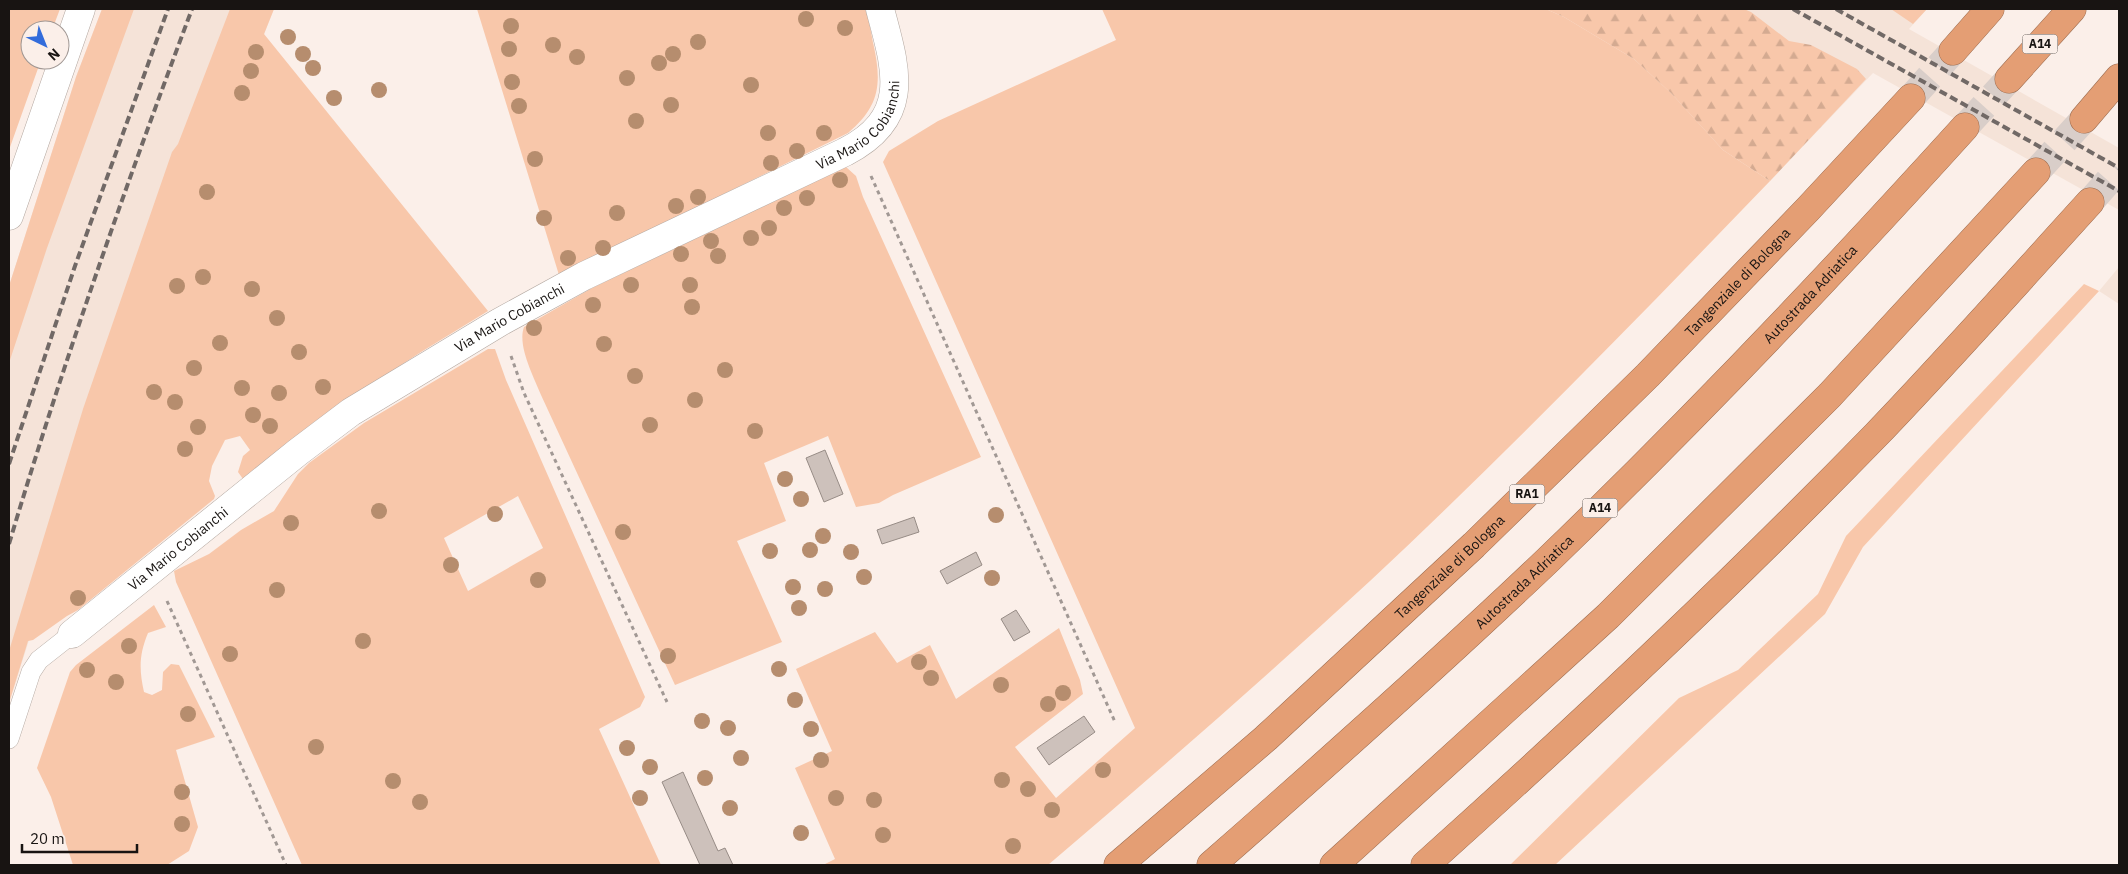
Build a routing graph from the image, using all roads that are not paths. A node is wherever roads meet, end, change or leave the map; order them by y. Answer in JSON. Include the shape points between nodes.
{"nodes":[{"id":1,"x":81,"y":9,"type":"edge"},
{"id":2,"x":880,"y":9,"type":"edge"},
{"id":3,"x":1990,"y":9,"type":"edge"},
{"id":4,"x":2072,"y":9,"type":"edge"},
{"id":5,"x":1953,"y":51,"type":"tunnel mouth"},
{"id":6,"x":2119,"y":78,"type":"edge"},
{"id":7,"x":2009,"y":79,"type":"tunnel mouth"},
{"id":8,"x":1911,"y":98,"type":"tunnel mouth"},
{"id":9,"x":2084,"y":119,"type":"tunnel mouth"},
{"id":10,"x":1965,"y":127,"type":"tunnel mouth"},
{"id":11,"x":2036,"y":172,"type":"tunnel mouth"},
{"id":12,"x":2090,"y":202,"type":"tunnel mouth"},
{"id":13,"x":9,"y":216,"type":"edge"},
{"id":14,"x":72,"y":634,"type":"joint"},
{"id":15,"x":9,"y":739,"type":"edge"},
{"id":16,"x":1118,"y":865,"type":"edge"},
{"id":17,"x":1211,"y":865,"type":"edge"},
{"id":18,"x":1334,"y":865,"type":"edge"},
{"id":19,"x":1425,"y":865,"type":"edge"}],
"edges":[{"from":1,"to":13,"type":"street"},
{"from":2,"to":14,"type":"street","name":"Via Mario Cobianchi","via":[[896,91],[888,116],[858,145],[584,276],[500,322],[351,412]]},
{"from":3,"to":5,"type":"highway"},
{"from":4,"to":7,"type":"highway","number":"A14"},
{"from":6,"to":9,"type":"highway"},
{"from":8,"to":16,"type":"highway","name":"Tangenziale di Bologna","number":"RA1","via":[[1648,375],[1474,545],[1266,738]]},
{"from":10,"to":17,"type":"highway","name":"Autostrada Adriatica","number":"A14","via":[[1777,331],[1548,559],[1325,766]]},
{"from":11,"to":18,"type":"highway","via":[[1830,395],[1608,616]]},
{"from":12,"to":19,"type":"highway","via":[[1877,434],[1533,768]]},
{"from":14,"to":15,"type":"lane","via":[[39,660],[31,672]]}]}
